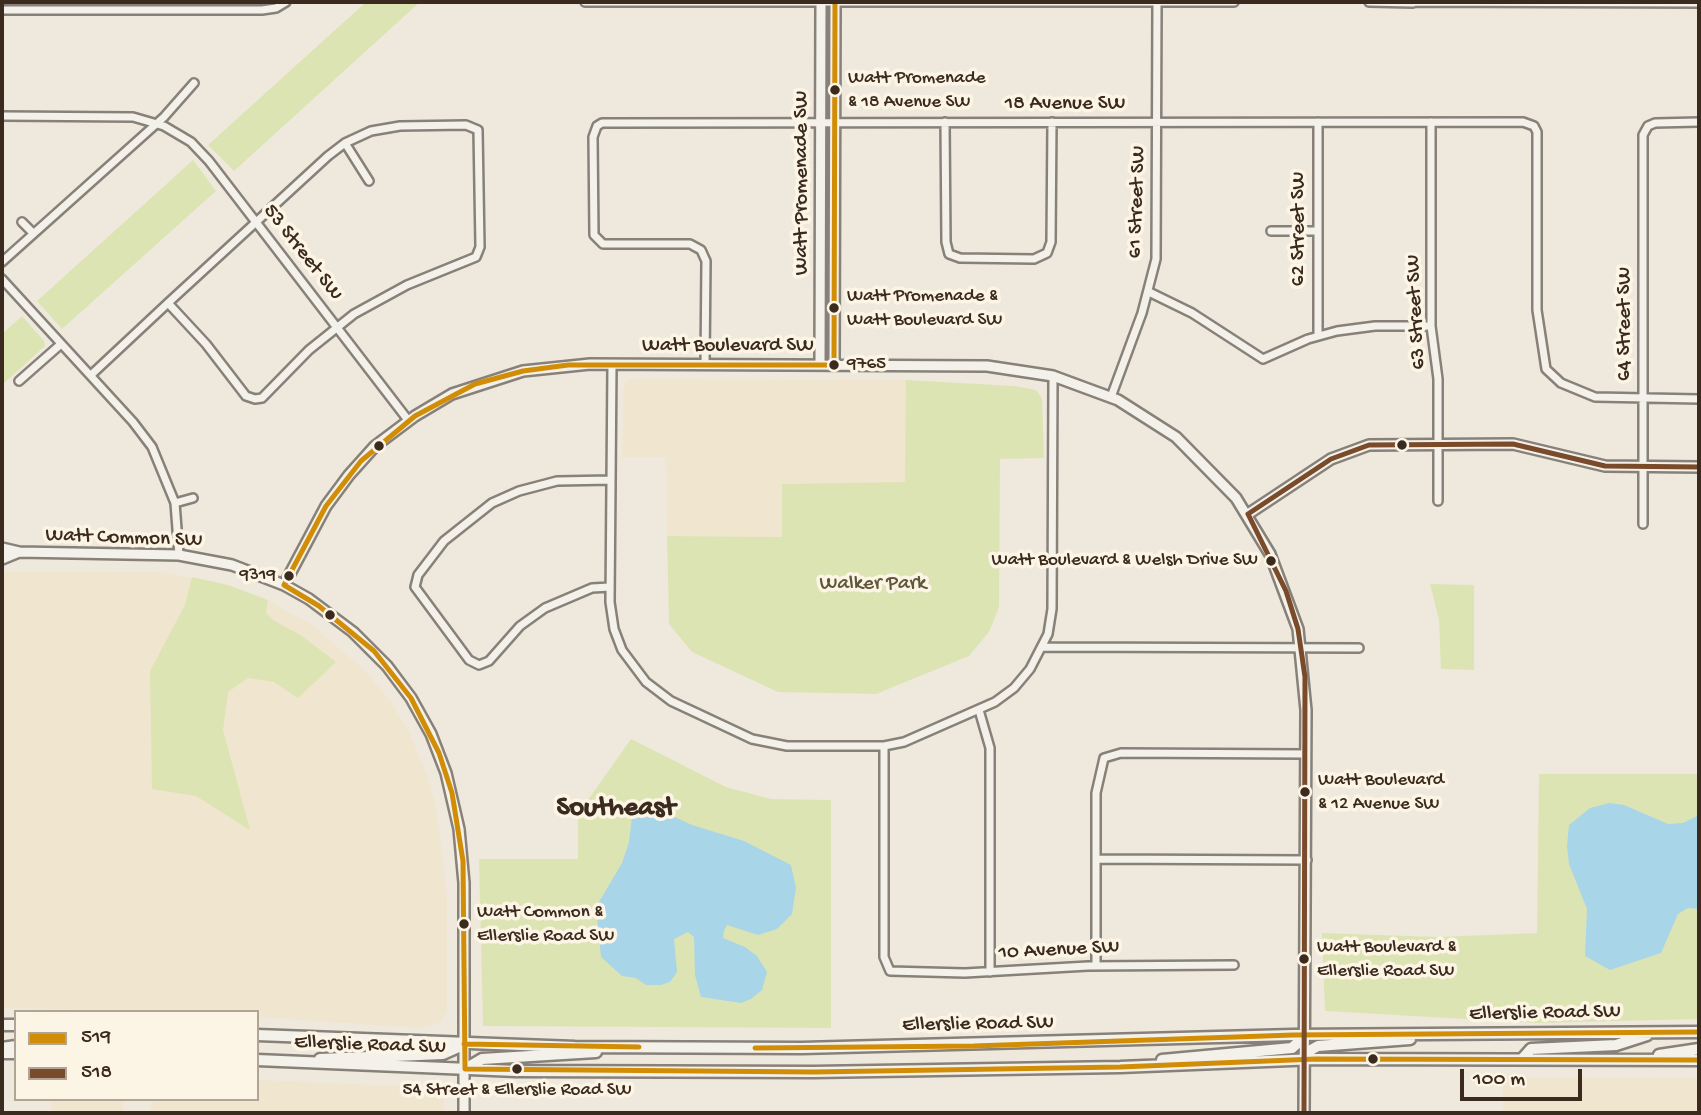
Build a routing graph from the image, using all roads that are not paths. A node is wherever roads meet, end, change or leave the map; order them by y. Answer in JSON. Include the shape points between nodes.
{"nodes":[{"id":1,"x":286,"y":2,"type":"edge"},
{"id":2,"x":585,"y":2,"type":"edge"},
{"id":3,"x":1234,"y":2,"type":"edge"},
{"id":4,"x":1369,"y":2,"type":"edge"},
{"id":5,"x":705,"y":3,"type":"edge"},
{"id":6,"x":821,"y":3,"type":"edge"},
{"id":7,"x":835,"y":3,"type":"edge"},
{"id":8,"x":948,"y":3,"type":"edge"},
{"id":9,"x":1157,"y":3,"type":"edge"},
{"id":10,"x":1413,"y":3,"type":"edge"},
{"id":11,"x":1699,"y":4,"type":"edge"},
{"id":12,"x":30,"y":6,"type":"edge"},
{"id":13,"x":2,"y":9,"type":"edge"},
{"id":14,"x":194,"y":83,"type":"dead end"},
{"id":15,"x":2,"y":116,"type":"edge"},
{"id":16,"x":821,"y":122,"type":"junction"},
{"id":17,"x":835,"y":122,"type":"junction"},
{"id":18,"x":945,"y":122,"type":"junction"},
{"id":19,"x":1052,"y":122,"type":"junction"},
{"id":20,"x":1157,"y":122,"type":"junction"},
{"id":21,"x":1318,"y":122,"type":"junction"},
{"id":22,"x":1431,"y":122,"type":"junction"},
{"id":23,"x":1699,"y":122,"type":"edge"},
{"id":24,"x":155,"y":123,"type":"junction"},
{"id":25,"x":345,"y":143,"type":"junction"},
{"id":26,"x":369,"y":181,"type":"dead end"},
{"id":27,"x":22,"y":222,"type":"dead end"},
{"id":28,"x":257,"y":223,"type":"junction"},
{"id":29,"x":1271,"y":231,"type":"dead end"},
{"id":30,"x":1317,"y":231,"type":"junction"},
{"id":31,"x":33,"y":233,"type":"junction"},
{"id":32,"x":2,"y":262,"type":"edge"},
{"id":33,"x":2,"y":279,"type":"edge"},
{"id":34,"x":1149,"y":292,"type":"junction"},
{"id":35,"x":168,"y":303,"type":"junction"},
{"id":36,"x":337,"y":326,"type":"junction"},
{"id":37,"x":1431,"y":326,"type":"junction"},
{"id":38,"x":1318,"y":336,"type":"junction"},
{"id":39,"x":61,"y":344,"type":"junction"},
{"id":40,"x":612,"y":364,"type":"junction"},
{"id":41,"x":705,"y":365,"type":"junction"},
{"id":42,"x":820,"y":365,"type":"junction"},
{"id":43,"x":834,"y":365,"type":"junction"},
{"id":44,"x":91,"y":376,"type":"junction"},
{"id":45,"x":1054,"y":376,"type":"junction"},
{"id":46,"x":19,"y":381,"type":"dead end"},
{"id":47,"x":1111,"y":397,"type":"junction"},
{"id":48,"x":1643,"y":400,"type":"junction"},
{"id":49,"x":1699,"y":400,"type":"edge"},
{"id":50,"x":408,"y":420,"type":"junction"},
{"id":51,"x":1439,"y":444,"type":"junction"},
{"id":52,"x":1643,"y":467,"type":"junction"},
{"id":53,"x":1699,"y":467,"type":"edge"},
{"id":54,"x":611,"y":480,"type":"junction"},
{"id":55,"x":193,"y":498,"type":"dead end"},
{"id":56,"x":1438,"y":501,"type":"dead end"},
{"id":57,"x":175,"y":503,"type":"junction"},
{"id":58,"x":1248,"y":514,"type":"junction"},
{"id":59,"x":1643,"y":524,"type":"dead end"},
{"id":60,"x":2,"y":548,"type":"edge"},
{"id":61,"x":19,"y":552,"type":"junction"},
{"id":62,"x":179,"y":555,"type":"junction"},
{"id":63,"x":2,"y":559,"type":"edge"},
{"id":64,"x":285,"y":585,"type":"junction"},
{"id":65,"x":610,"y":587,"type":"junction"},
{"id":66,"x":1042,"y":647,"type":"junction"},
{"id":67,"x":1302,"y":648,"type":"junction"},
{"id":68,"x":1359,"y":648,"type":"dead end"},
{"id":69,"x":979,"y":710,"type":"junction"},
{"id":70,"x":884,"y":746,"type":"junction"},
{"id":71,"x":1307,"y":754,"type":"junction"},
{"id":72,"x":1096,"y":859,"type":"junction"},
{"id":73,"x":1307,"y":860,"type":"junction"},
{"id":74,"x":1234,"y":965,"type":"dead end"},
{"id":75,"x":1096,"y":966,"type":"junction"},
{"id":76,"x":990,"y":971,"type":"junction"},
{"id":77,"x":1658,"y":1032,"type":"junction"},
{"id":78,"x":1699,"y":1032,"type":"edge"},
{"id":79,"x":1438,"y":1034,"type":"junction"},
{"id":80,"x":1523,"y":1034,"type":"junction"},
{"id":81,"x":259,"y":1035,"type":"edge"},
{"id":82,"x":1306,"y":1035,"type":"junction"},
{"id":83,"x":302,"y":1037,"type":"junction"},
{"id":84,"x":259,"y":1043,"type":"edge"},
{"id":85,"x":464,"y":1044,"type":"junction"},
{"id":86,"x":624,"y":1047,"type":"junction"},
{"id":87,"x":1699,"y":1049,"type":"edge"},
{"id":88,"x":1523,"y":1058,"type":"junction"},
{"id":89,"x":1627,"y":1059,"type":"junction"},
{"id":90,"x":259,"y":1060,"type":"edge"},
{"id":91,"x":1304,"y":1060,"type":"junction"},
{"id":92,"x":1699,"y":1060,"type":"edge"},
{"id":93,"x":300,"y":1062,"type":"junction"},
{"id":94,"x":1120,"y":1067,"type":"junction"},
{"id":95,"x":465,"y":1069,"type":"junction"},
{"id":96,"x":464,"y":1113,"type":"edge"},
{"id":97,"x":1304,"y":1113,"type":"edge"}],
"edges":[{"from":1,"to":12,"type":"street","via":[[270,10]]},
{"from":2,"to":5,"type":"street"},
{"from":3,"to":9,"type":"street"},
{"from":4,"to":10,"type":"street"},
{"from":5,"to":6,"type":"street"},
{"from":6,"to":7,"type":"street"},
{"from":6,"to":16,"type":"street","name":"Watt Promenade SW"},
{"from":7,"to":8,"type":"street"},
{"from":7,"to":17,"type":"street","name":"Watt Promenade SW"},
{"from":8,"to":9,"type":"street"},
{"from":9,"to":20,"type":"street","name":"61 Street SW"},
{"from":10,"to":11,"type":"street"},
{"from":12,"to":13,"type":"street"},
{"from":14,"to":24,"type":"street"},
{"from":15,"to":24,"type":"street","name":"53 Street SW","via":[[113,116]]},
{"from":16,"to":17,"type":"street","name":"18 Avenue SW"},
{"from":16,"to":41,"type":"street","name":"18 Avenue SW","via":[[606,122],[597,126],[593,137],[593,227],[598,241],[690,244],[701,250],[706,261]]},
{"from":16,"to":42,"type":"street","name":"Watt Promenade SW"},
{"from":17,"to":18,"type":"street","name":"18 Avenue SW"},
{"from":17,"to":43,"type":"street","name":"Watt Promenade SW"},
{"from":18,"to":19,"type":"street","name":"18 Avenue SW"},
{"from":18,"to":19,"type":"street","via":[[949,254],[1034,259],[1044,256],[1051,242]]},
{"from":19,"to":20,"type":"street","name":"18 Avenue SW"},
{"from":20,"to":21,"type":"street","name":"18 Avenue SW"},
{"from":20,"to":34,"type":"street","name":"61 Street SW","via":[[1157,244]]},
{"from":21,"to":22,"type":"street","name":"18 Avenue SW"},
{"from":21,"to":30,"type":"street","name":"62 Street SW"},
{"from":22,"to":37,"type":"street","name":"63 Street SW"},
{"from":22,"to":48,"type":"street","name":"18 Avenue SW","via":[[1523,122],[1534,126],[1538,321],[1546,369],[1560,383],[1584,394]]},
{"from":23,"to":48,"type":"street","name":"64 Street SW","via":[[1660,122],[1648,126],[1643,139]]},
{"from":24,"to":28,"type":"street","name":"53 Street SW","via":[[197,148]]},
{"from":24,"to":31,"type":"street"},
{"from":25,"to":26,"type":"street"},
{"from":25,"to":28,"type":"street"},
{"from":25,"to":36,"type":"street","via":[[391,127],[475,128],[480,138],[480,247],[476,257],[388,294]]},
{"from":27,"to":31,"type":"street"},
{"from":28,"to":35,"type":"street"},
{"from":28,"to":36,"type":"street","name":"53 Street SW"},
{"from":29,"to":30,"type":"street"},
{"from":30,"to":38,"type":"street","name":"62 Street SW"},
{"from":31,"to":32,"type":"street"},
{"from":33,"to":39,"type":"street"},
{"from":34,"to":38,"type":"street","via":[[1199,317],[1259,359]]},
{"from":34,"to":47,"type":"street","name":"61 Street SW"},
{"from":35,"to":36,"type":"street","via":[[246,396],[255,400]]},
{"from":35,"to":44,"type":"street"},
{"from":36,"to":50,"type":"street","name":"53 Street SW"},
{"from":37,"to":38,"type":"street","via":[[1363,327]]},
{"from":37,"to":51,"type":"street","name":"63 Street SW"},
{"from":39,"to":44,"type":"street"},
{"from":39,"to":46,"type":"street"},
{"from":40,"to":41,"type":"street","name":"Watt Boulevard SW"},
{"from":40,"to":50,"type":"street","name":"Watt Boulevard SW","via":[[544,367],[497,377],[452,394]]},
{"from":40,"to":54,"type":"street"},
{"from":41,"to":42,"type":"street","name":"Watt Boulevard SW"},
{"from":42,"to":43,"type":"street","name":"Watt Boulevard SW"},
{"from":43,"to":45,"type":"street","name":"Watt Boulevard SW","via":[[987,366]]},
{"from":44,"to":57,"type":"street","via":[[152,447]]},
{"from":45,"to":47,"type":"street","name":"Watt Boulevard SW"},
{"from":45,"to":66,"type":"street","via":[[1052,597],[1050,625]]},
{"from":47,"to":58,"type":"street","name":"Watt Boulevard SW","via":[[1176,437],[1225,484]]},
{"from":48,"to":49,"type":"street"},
{"from":48,"to":52,"type":"street","name":"64 Street SW"},
{"from":50,"to":64,"type":"street","name":"Watt Boulevard SW","via":[[375,446],[334,494]]},
{"from":51,"to":52,"type":"street","via":[[1526,445],[1595,464]]},
{"from":51,"to":56,"type":"street","name":"63 Street SW"},
{"from":51,"to":58,"type":"street","via":[[1368,445],[1344,452]]},
{"from":52,"to":53,"type":"street"},
{"from":52,"to":59,"type":"street","name":"64 Street SW"},
{"from":54,"to":65,"type":"street"},
{"from":54,"to":65,"type":"street","via":[[557,481],[492,503],[444,541],[418,575],[415,587],[469,660],[479,665],[489,661],[520,626],[545,608],[592,588]]},
{"from":55,"to":57,"type":"street"},
{"from":57,"to":62,"type":"street"},
{"from":58,"to":67,"type":"street","name":"Watt Boulevard SW","via":[[1278,571]]},
{"from":60,"to":61,"type":"street","name":"Watt Common SW"},
{"from":61,"to":62,"type":"street","name":"Watt Common SW"},
{"from":61,"to":63,"type":"street","name":"Watt Common SW"},
{"from":62,"to":64,"type":"street","name":"Watt Common SW","via":[[232,565]]},
{"from":64,"to":85,"type":"street","name":"Watt Common SW","via":[[374,651],[411,698],[439,753],[454,801],[463,861]]},
{"from":65,"to":70,"type":"street","via":[[612,618],[622,650],[654,690],[681,707],[770,744]]},
{"from":66,"to":67,"type":"street"},
{"from":66,"to":69,"type":"street","via":[[1014,688]]},
{"from":67,"to":68,"type":"street"},
{"from":67,"to":71,"type":"street","name":"Watt Boulevard SW"},
{"from":69,"to":70,"type":"street","via":[[916,738]]},
{"from":69,"to":76,"type":"street","via":[[990,748]]},
{"from":70,"to":76,"type":"street","name":"10 Avenue SW","via":[[887,969],[896,973]]},
{"from":71,"to":72,"type":"street","via":[[1107,756],[1097,782]]},
{"from":71,"to":73,"type":"street","name":"Watt Boulevard SW"},
{"from":72,"to":73,"type":"street"},
{"from":72,"to":75,"type":"street"},
{"from":73,"to":82,"type":"street","name":"Watt Boulevard SW"},
{"from":74,"to":75,"type":"street","name":"10 Avenue SW"},
{"from":75,"to":76,"type":"street","name":"10 Avenue SW"},
{"from":77,"to":78,"type":"main road","name":"Ellerslie Road SW"},
{"from":77,"to":80,"type":"main road","name":"Ellerslie Road SW"},
{"from":77,"to":88,"type":"main road","via":[[1616,1045],[1531,1049]]},
{"from":79,"to":80,"type":"main road","name":"Ellerslie Road SW"},
{"from":79,"to":82,"type":"main road","name":"Ellerslie Road SW"},
{"from":79,"to":91,"type":"main road","via":[[1318,1046]]},
{"from":80,"to":88,"type":"main road"},
{"from":81,"to":83,"type":"main road","name":"Ellerslie Road SW"},
{"from":82,"to":86,"type":"main road","name":"Ellerslie Road SW","via":[[974,1046]]},
{"from":82,"to":91,"type":"street","name":"Watt Boulevard SW"},
{"from":82,"to":94,"type":"main road","via":[[1292,1048],[1186,1056]]},
{"from":83,"to":84,"type":"main road"},
{"from":83,"to":85,"type":"main road","name":"Ellerslie Road SW"},
{"from":85,"to":86,"type":"main road","name":"Ellerslie Road SW"},
{"from":85,"to":93,"type":"main road","via":[[443,1054],[340,1055]]},
{"from":85,"to":95,"type":"street","name":"Watt Common SW"},
{"from":86,"to":95,"type":"main road","via":[[482,1059]]},
{"from":87,"to":89,"type":"main road"},
{"from":88,"to":89,"type":"main road","name":"Ellerslie Road SW"},
{"from":88,"to":91,"type":"main road","name":"Ellerslie Road SW"},
{"from":89,"to":92,"type":"main road","name":"Ellerslie Road SW"},
{"from":90,"to":93,"type":"main road","name":"Ellerslie Road SW"},
{"from":91,"to":94,"type":"main road","name":"Ellerslie Road SW"},
{"from":91,"to":97,"type":"street"},
{"from":93,"to":95,"type":"main road","name":"Ellerslie Road SW"},
{"from":94,"to":95,"type":"main road","name":"Ellerslie Road SW","via":[[814,1072]]},
{"from":95,"to":96,"type":"street","name":"Watt Common SW"}]}
